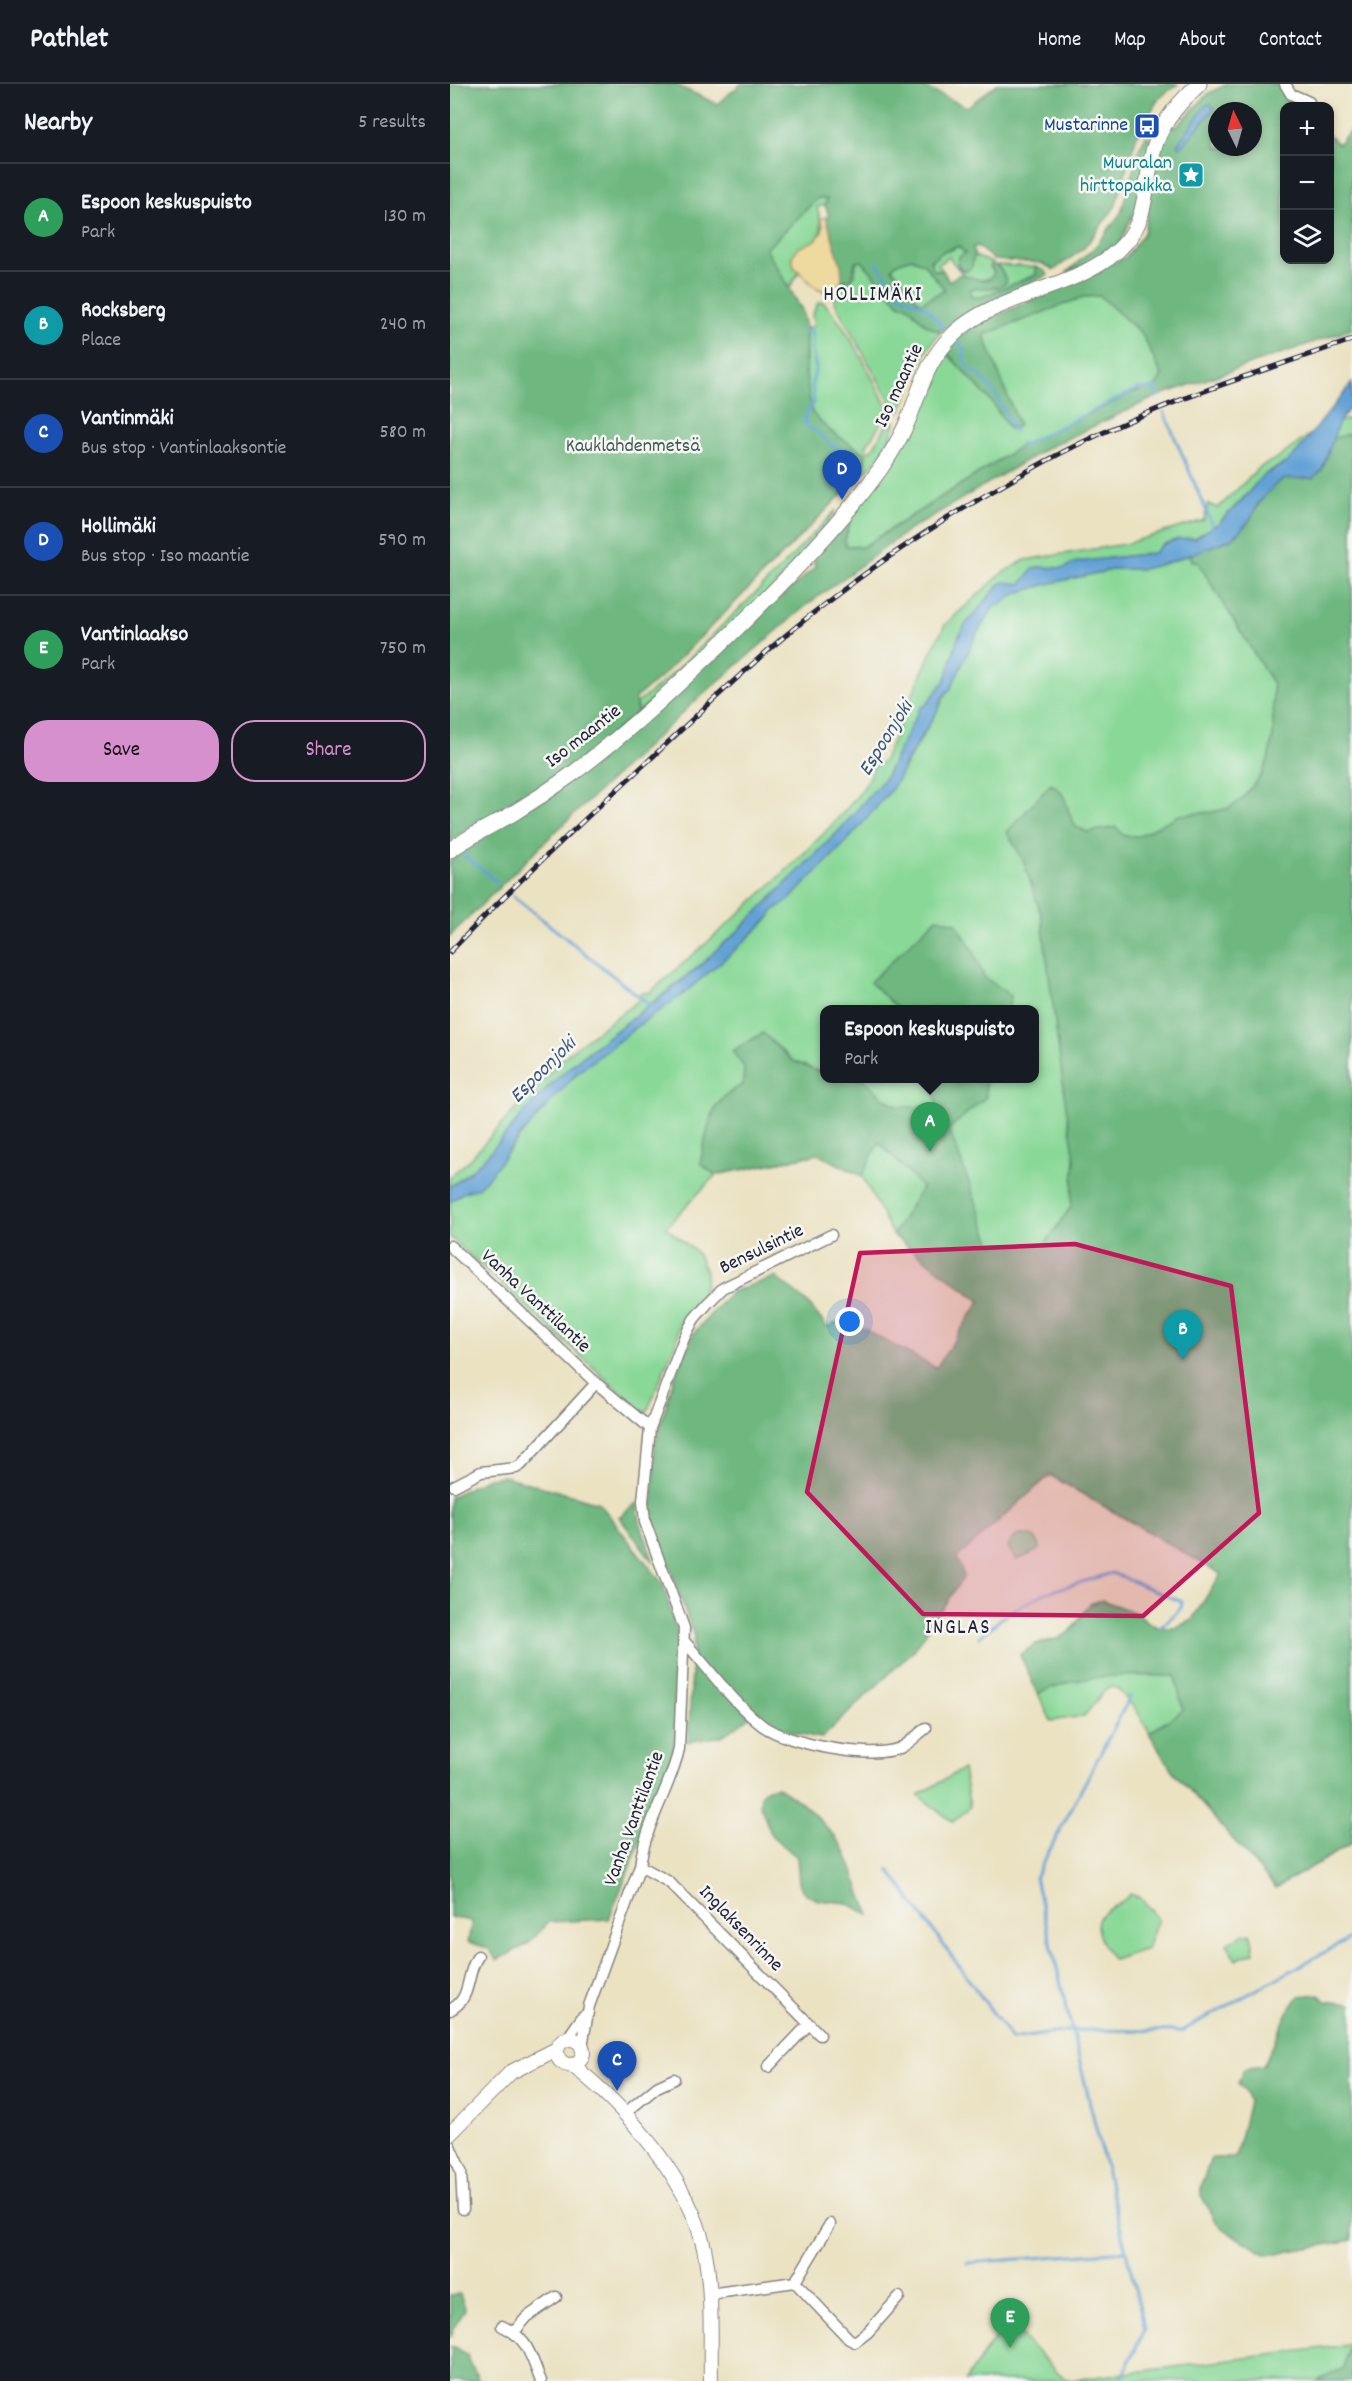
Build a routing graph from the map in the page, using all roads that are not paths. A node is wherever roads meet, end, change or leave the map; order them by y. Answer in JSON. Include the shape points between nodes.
{"nodes":[{"id":1,"x":1199,"y":84,"type":"edge"},
{"id":2,"x":1285,"y":84,"type":"edge"},
{"id":3,"x":1309,"y":102,"type":"dead end"},
{"id":4,"x":450,"y":850,"type":"edge"},
{"id":5,"x":831,"y":1235,"type":"dead end"},
{"id":6,"x":450,"y":1246,"type":"edge"},
{"id":7,"x":596,"y":1383,"type":"junction"},
{"id":8,"x":650,"y":1428,"type":"junction"},
{"id":9,"x":453,"y":1486,"type":"dead end"},
{"id":10,"x":685,"y":1642,"type":"junction"},
{"id":11,"x":926,"y":1728,"type":"dead end"},
{"id":12,"x":639,"y":1866,"type":"junction"},
{"id":13,"x":478,"y":1956,"type":"dead end"},
{"id":14,"x":589,"y":2006,"type":"junction"},
{"id":15,"x":450,"y":2010,"type":"edge"},
{"id":16,"x":809,"y":2024,"type":"junction"},
{"id":17,"x":820,"y":2035,"type":"dead end"},
{"id":18,"x":567,"y":2039,"type":"joint"},
{"id":19,"x":570,"y":2056,"type":"junction"},
{"id":20,"x":768,"y":2067,"type":"dead end"},
{"id":21,"x":674,"y":2079,"type":"dead end"},
{"id":22,"x":624,"y":2114,"type":"junction"},
{"id":23,"x":450,"y":2134,"type":"edge"},
{"id":24,"x":450,"y":2146,"type":"edge"},
{"id":25,"x":463,"y":2209,"type":"dead end"},
{"id":26,"x":830,"y":2224,"type":"dead end"},
{"id":27,"x":795,"y":2282,"type":"junction"},
{"id":28,"x":709,"y":2294,"type":"junction"},
{"id":29,"x":556,"y":2297,"type":"dead end"},
{"id":30,"x":899,"y":2297,"type":"dead end"},
{"id":31,"x":502,"y":2326,"type":"dead end"},
{"id":32,"x":514,"y":2332,"type":"junction"},
{"id":33,"x":541,"y":2381,"type":"edge"},
{"id":34,"x":711,"y":2381,"type":"edge"}],
"edges":[{"from":1,"to":4,"type":"main road","name":"Iso maantie","via":[[1163,127],[1137,226],[1118,251],[1091,268],[958,330],[933,357],[906,424],[878,473],[773,593],[631,729],[544,794]]},
{"from":2,"to":3,"type":"street","via":[[1291,94]]},
{"from":5,"to":8,"type":"street","name":"Bensulsintie","via":[[723,1288],[706,1304],[684,1338]]},
{"from":6,"to":7,"type":"street","name":"Vanha Vanttilantie"},
{"from":7,"to":8,"type":"street","name":"Vanha Vanttilantie"},
{"from":7,"to":9,"type":"street","via":[[521,1465],[481,1472]]},
{"from":8,"to":10,"type":"street","name":"Vanha Vanttilantie","via":[[645,1522],[684,1628]]},
{"from":10,"to":11,"type":"street","via":[[744,1709],[782,1736],[856,1753],[882,1752],[902,1747]]},
{"from":10,"to":12,"type":"street","name":"Vanha Vanttilantie","via":[[676,1765],[642,1846]]},
{"from":12,"to":14,"type":"street","name":"Vanha Vanttilantie"},
{"from":12,"to":16,"type":"street","name":"Inglaksenrinne","via":[[669,1882]]},
{"from":13,"to":15,"type":"street","via":[[471,1966],[464,2000]]},
{"from":14,"to":18,"type":"street","name":"Vanha Vanttilantie"},
{"from":14,"to":19,"type":"street","name":"Vanha Vanttilantie"},
{"from":16,"to":17,"type":"street","name":"Inglaksenrinne"},
{"from":16,"to":20,"type":"street"},
{"from":18,"to":19,"type":"street","via":[[561,2043]]},
{"from":19,"to":22,"type":"street"},
{"from":19,"to":23,"type":"street","via":[[525,2064],[511,2072]]},
{"from":21,"to":22,"type":"street","via":[[657,2087]]},
{"from":22,"to":28,"type":"street","via":[[678,2183],[691,2208],[704,2247]]},
{"from":24,"to":25,"type":"street","via":[[461,2171]]},
{"from":26,"to":27,"type":"street"},
{"from":27,"to":28,"type":"street"},
{"from":27,"to":30,"type":"street","via":[[855,2342]]},
{"from":28,"to":34,"type":"street"},
{"from":29,"to":32,"type":"street","via":[[527,2317]]},
{"from":31,"to":32,"type":"street"},
{"from":32,"to":33,"type":"street","via":[[523,2340]]}]}
